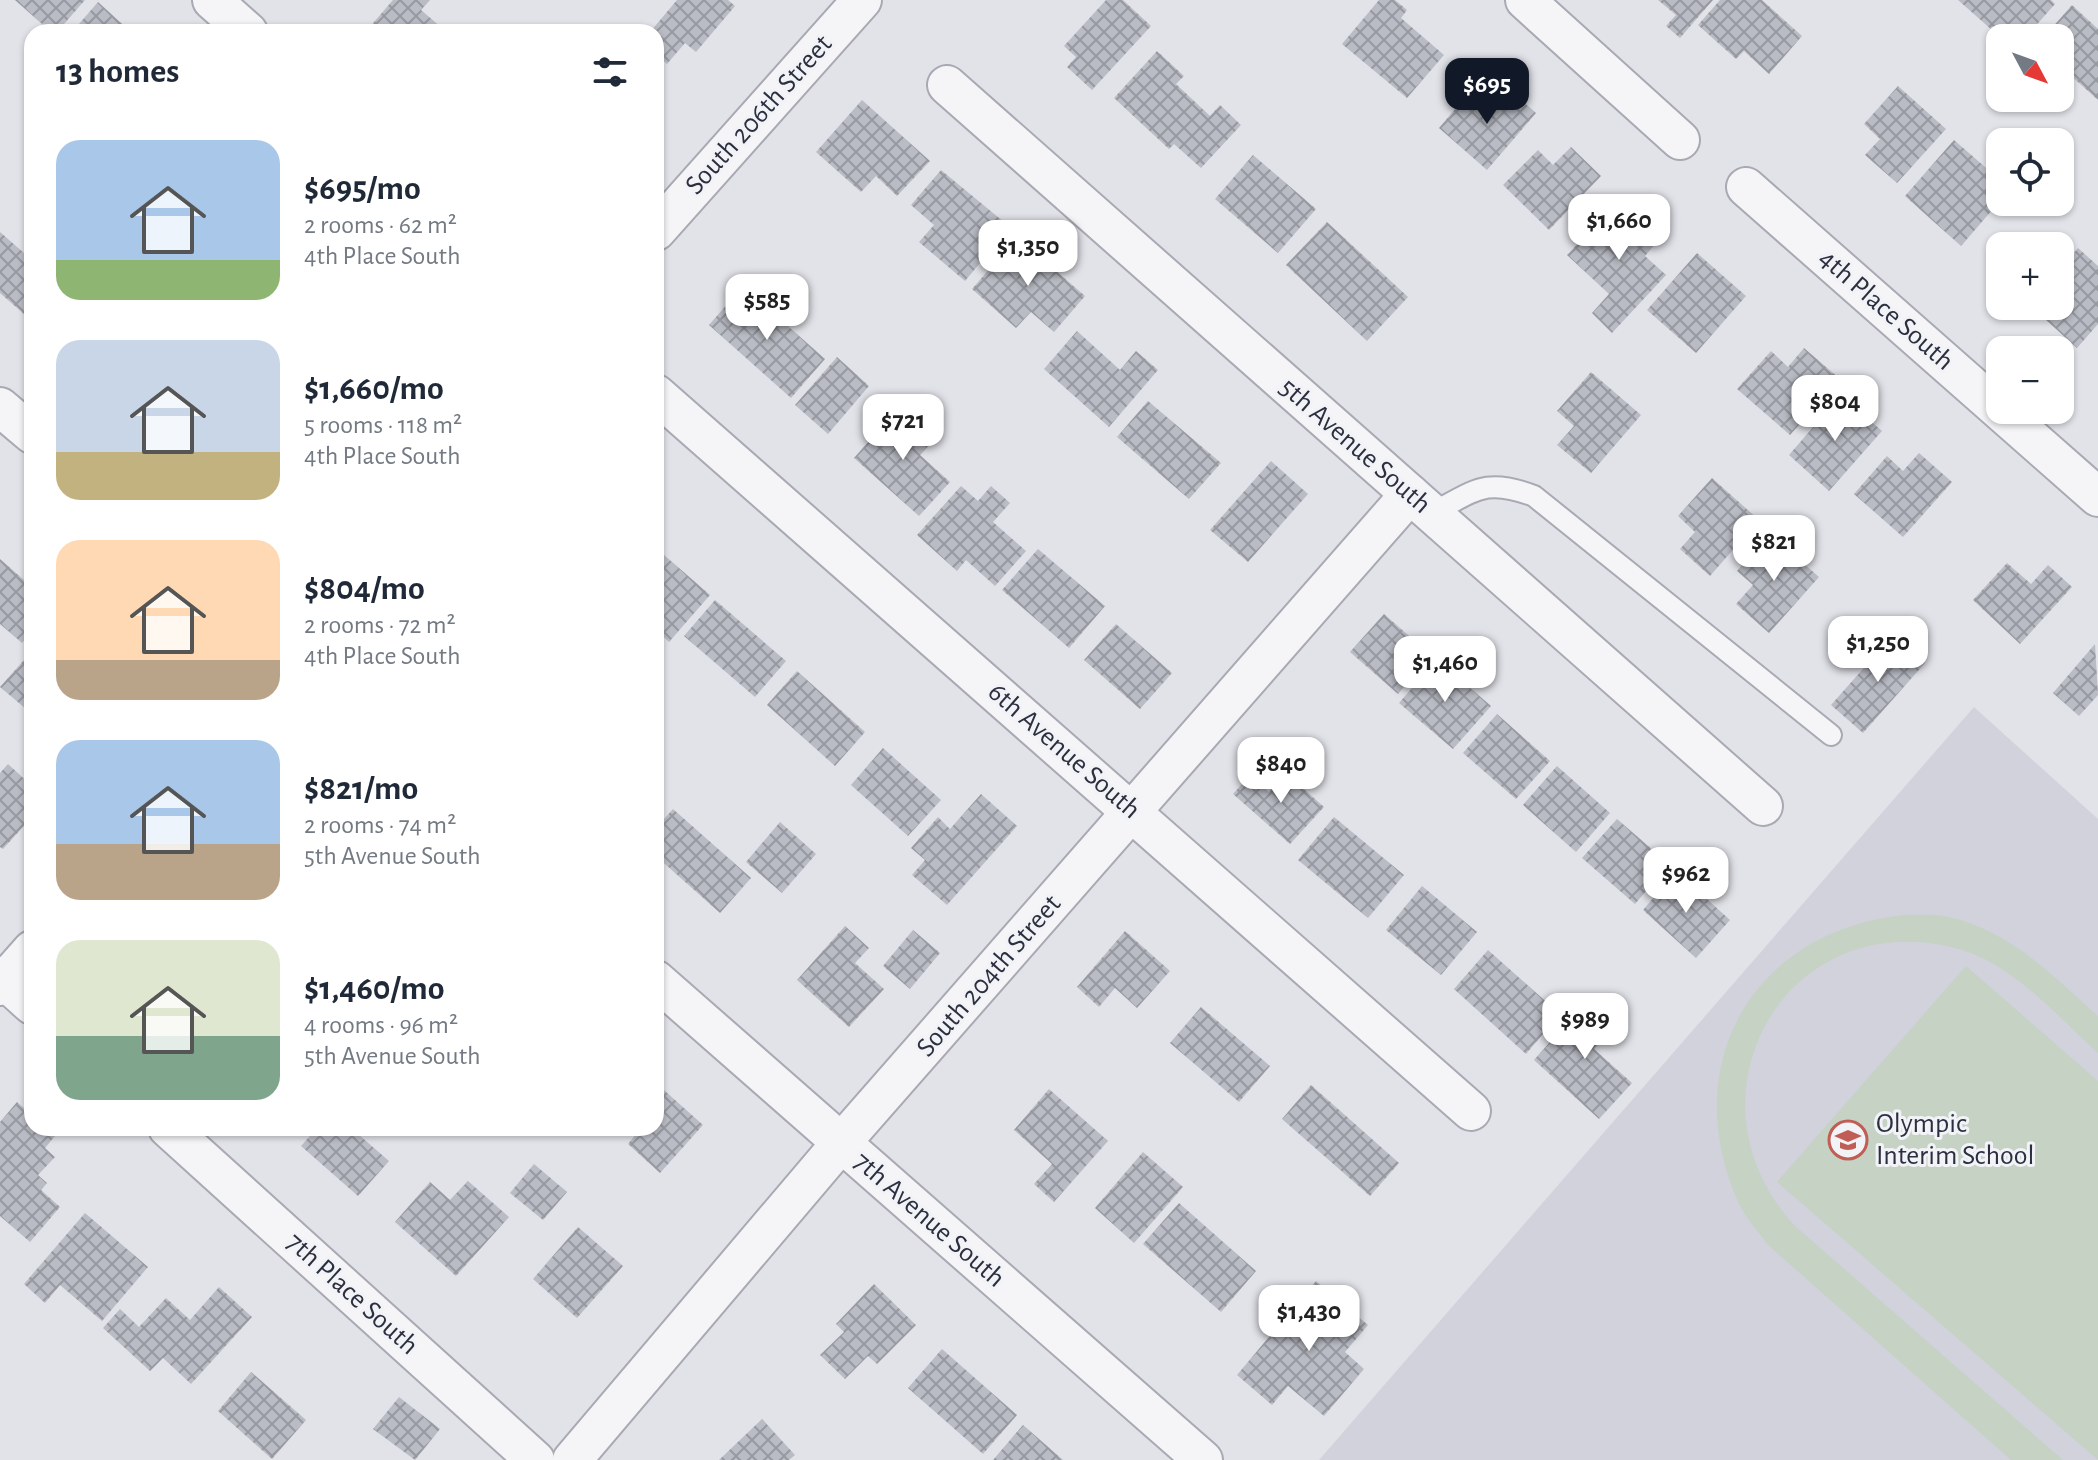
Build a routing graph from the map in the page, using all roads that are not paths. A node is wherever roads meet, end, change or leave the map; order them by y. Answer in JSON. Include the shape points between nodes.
{"nodes":[{"id":1,"x":212,"y":0,"type":"edge"},
{"id":2,"x":862,"y":0,"type":"edge"},
{"id":3,"x":1525,"y":0,"type":"edge"},
{"id":4,"x":239,"y":24,"type":"edge"},
{"id":5,"x":947,"y":85,"type":"dead end"},
{"id":6,"x":1680,"y":140,"type":"dead end"},
{"id":7,"x":1746,"y":187,"type":"dead end"},
{"id":8,"x":664,"y":222,"type":"edge"},
{"id":9,"x":664,"y":401,"type":"edge"},
{"id":10,"x":0,"y":407,"type":"edge"},
{"id":11,"x":24,"y":427,"type":"edge"},
{"id":12,"x":2098,"y":497,"type":"edge"},
{"id":13,"x":1421,"y":504,"type":"junction"},
{"id":14,"x":1831,"y":735,"type":"dead end"},
{"id":15,"x":1763,"y":806,"type":"dead end"},
{"id":16,"x":1134,"y":812,"type":"junction"},
{"id":17,"x":24,"y":963,"type":"edge"},
{"id":18,"x":9,"y":987,"type":"edge"},
{"id":19,"x":664,"y":987,"type":"edge"},
{"id":20,"x":1471,"y":1111,"type":"dead end"},
{"id":21,"x":177,"y":1136,"type":"edge"},
{"id":22,"x":841,"y":1143,"type":"junction"},
{"id":23,"x":535,"y":1460,"type":"edge"},
{"id":24,"x":572,"y":1460,"type":"edge"},
{"id":25,"x":1203,"y":1460,"type":"edge"}],
"edges":[{"from":1,"to":4,"type":"street"},
{"from":2,"to":8,"type":"street","name":"South 206th Street"},
{"from":3,"to":6,"type":"street"},
{"from":5,"to":13,"type":"street","name":"5th Avenue South"},
{"from":7,"to":12,"type":"street","name":"4th Place South"},
{"from":9,"to":16,"type":"street","name":"6th Avenue South"},
{"from":10,"to":11,"type":"street"},
{"from":13,"to":14,"type":"lane","via":[[1487,486],[1506,485],[1534,496]]},
{"from":13,"to":15,"type":"street","name":"5th Avenue South"},
{"from":13,"to":16,"type":"street","name":"South 204th Street"},
{"from":16,"to":20,"type":"street","name":"6th Avenue South"},
{"from":16,"to":22,"type":"street","name":"South 204th Street"},
{"from":17,"to":18,"type":"street"},
{"from":19,"to":22,"type":"street","name":"7th Avenue South"},
{"from":21,"to":23,"type":"street","name":"7th Place South"},
{"from":22,"to":24,"type":"street","name":"South 204th Street"},
{"from":22,"to":25,"type":"street","name":"7th Avenue South"}]}
